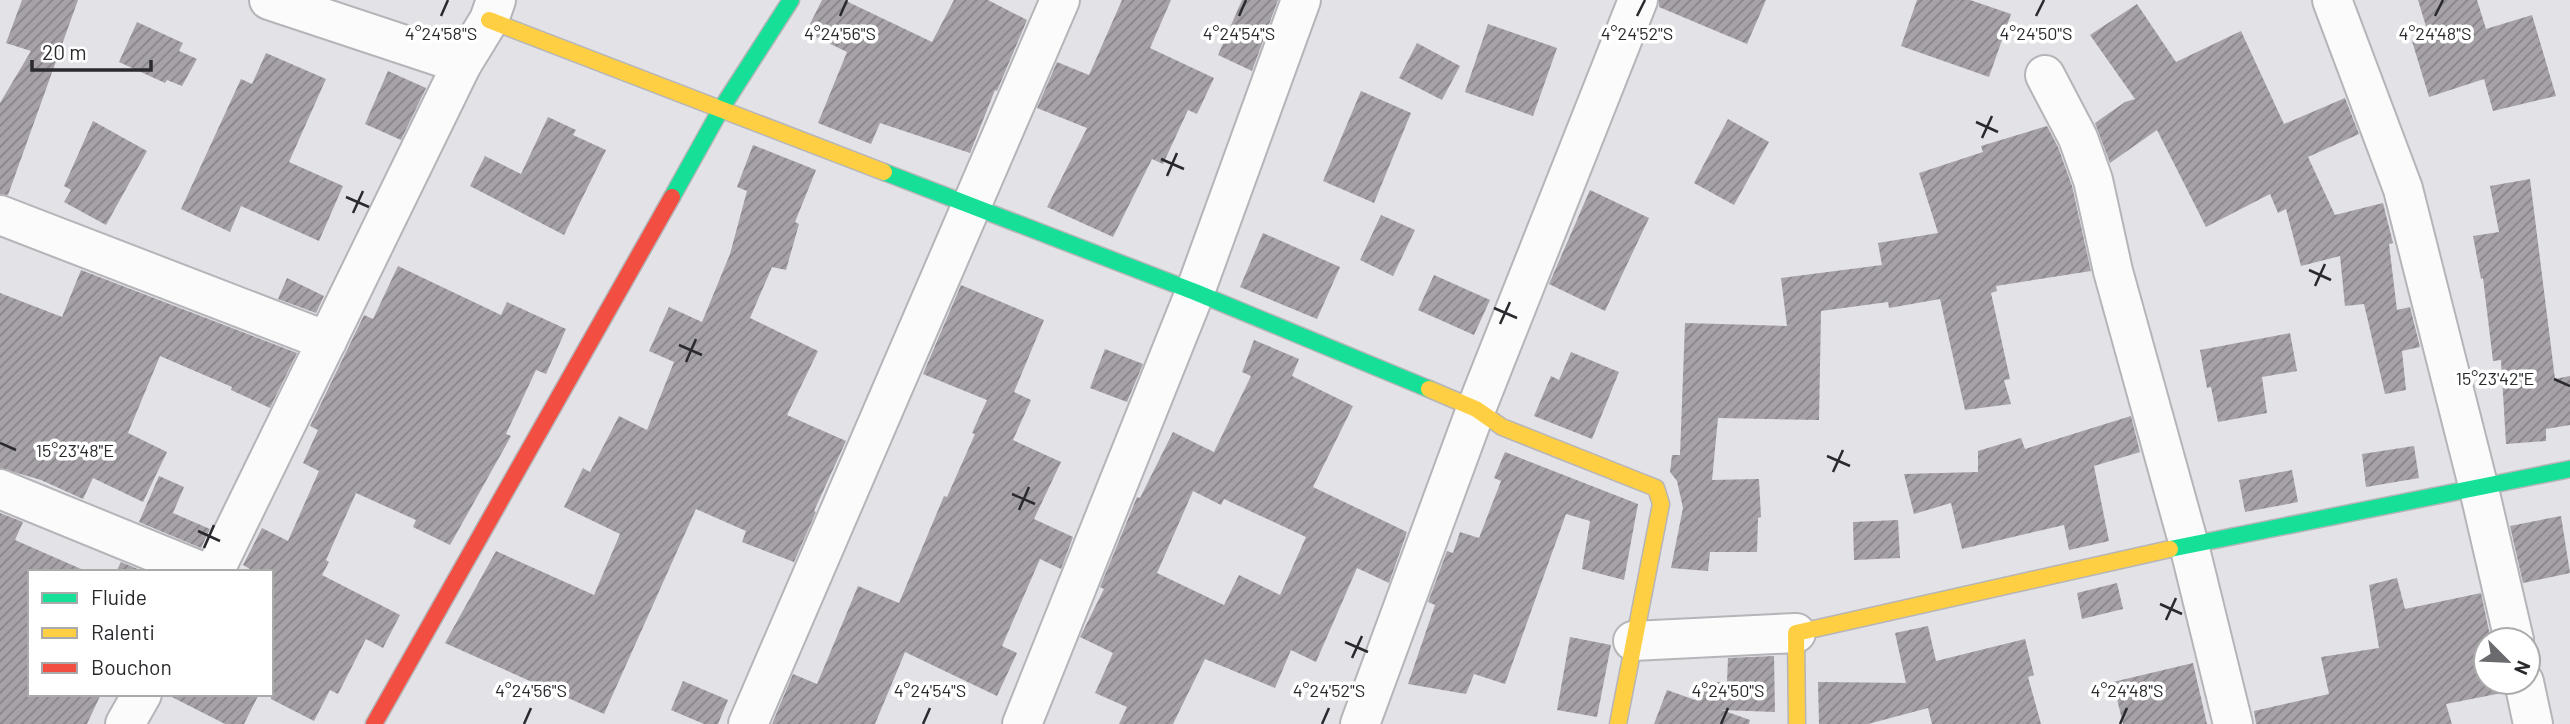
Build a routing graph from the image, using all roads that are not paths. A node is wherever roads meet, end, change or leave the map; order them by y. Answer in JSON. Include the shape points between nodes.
{"nodes":[{"id":1,"x":269,"y":0,"type":"edge"},
{"id":2,"x":791,"y":0,"type":"edge"},
{"id":3,"x":1060,"y":0,"type":"edge"},
{"id":4,"x":1301,"y":0,"type":"edge"},
{"id":5,"x":1638,"y":0,"type":"edge"},
{"id":6,"x":2336,"y":1,"type":"edge"},
{"id":7,"x":492,"y":10,"type":"edge"},
{"id":8,"x":462,"y":64,"type":"junction"},
{"id":9,"x":2045,"y":75,"type":"dead end"},
{"id":10,"x":721,"y":109,"type":"junction"},
{"id":11,"x":970,"y":205,"type":"junction"},
{"id":12,"x":0,"y":215,"type":"edge"},
{"id":13,"x":1195,"y":292,"type":"junction"},
{"id":14,"x":327,"y":341,"type":"junction"},
{"id":15,"x":1476,"y":409,"type":"junction"},
{"id":16,"x":2570,"y":469,"type":"edge"},
{"id":17,"x":0,"y":489,"type":"edge"},
{"id":18,"x":2479,"y":489,"type":"junction"},
{"id":19,"x":2189,"y":545,"type":"junction"},
{"id":20,"x":198,"y":570,"type":"edge"},
{"id":21,"x":215,"y":570,"type":"edge"},
{"id":22,"x":2511,"y":626,"type":"edge"},
{"id":23,"x":1796,"y":633,"type":"junction"},
{"id":24,"x":1633,"y":641,"type":"junction"},
{"id":25,"x":141,"y":696,"type":"edge"},
{"id":26,"x":2527,"y":696,"type":"edge"},
{"id":27,"x":125,"y":724,"type":"edge"},
{"id":28,"x":374,"y":724,"type":"edge"},
{"id":29,"x":748,"y":724,"type":"edge"},
{"id":30,"x":1022,"y":724,"type":"edge"},
{"id":31,"x":1360,"y":724,"type":"edge"},
{"id":32,"x":1618,"y":724,"type":"edge"},
{"id":33,"x":1797,"y":724,"type":"edge"},
{"id":34,"x":2233,"y":724,"type":"edge"},
{"id":35,"x":2533,"y":724,"type":"edge"}],
"edges":[{"from":1,"to":8,"type":"street"},
{"from":2,"to":10,"type":"street"},
{"from":3,"to":11,"type":"street"},
{"from":4,"to":13,"type":"street"},
{"from":5,"to":15,"type":"street"},
{"from":6,"to":18,"type":"street","via":[[2403,189]]},
{"from":7,"to":8,"type":"street"},
{"from":7,"to":10,"type":"street"},
{"from":8,"to":14,"type":"street"},
{"from":9,"to":19,"type":"street","via":[[2078,138],[2093,180],[2113,271]]},
{"from":10,"to":11,"type":"street"},
{"from":10,"to":28,"type":"street"},
{"from":11,"to":13,"type":"street"},
{"from":11,"to":29,"type":"street"},
{"from":12,"to":14,"type":"street"},
{"from":13,"to":15,"type":"street"},
{"from":13,"to":30,"type":"street"},
{"from":14,"to":21,"type":"street"},
{"from":15,"to":24,"type":"street","via":[[1502,427],[1656,488],[1661,503]]},
{"from":15,"to":31,"type":"street"},
{"from":16,"to":18,"type":"street"},
{"from":17,"to":20,"type":"street"},
{"from":18,"to":19,"type":"street"},
{"from":18,"to":22,"type":"street"},
{"from":19,"to":23,"type":"street"},
{"from":19,"to":34,"type":"street"},
{"from":23,"to":24,"type":"street"},
{"from":23,"to":33,"type":"street"},
{"from":24,"to":32,"type":"street"},
{"from":25,"to":27,"type":"street"},
{"from":26,"to":35,"type":"street"}]}
